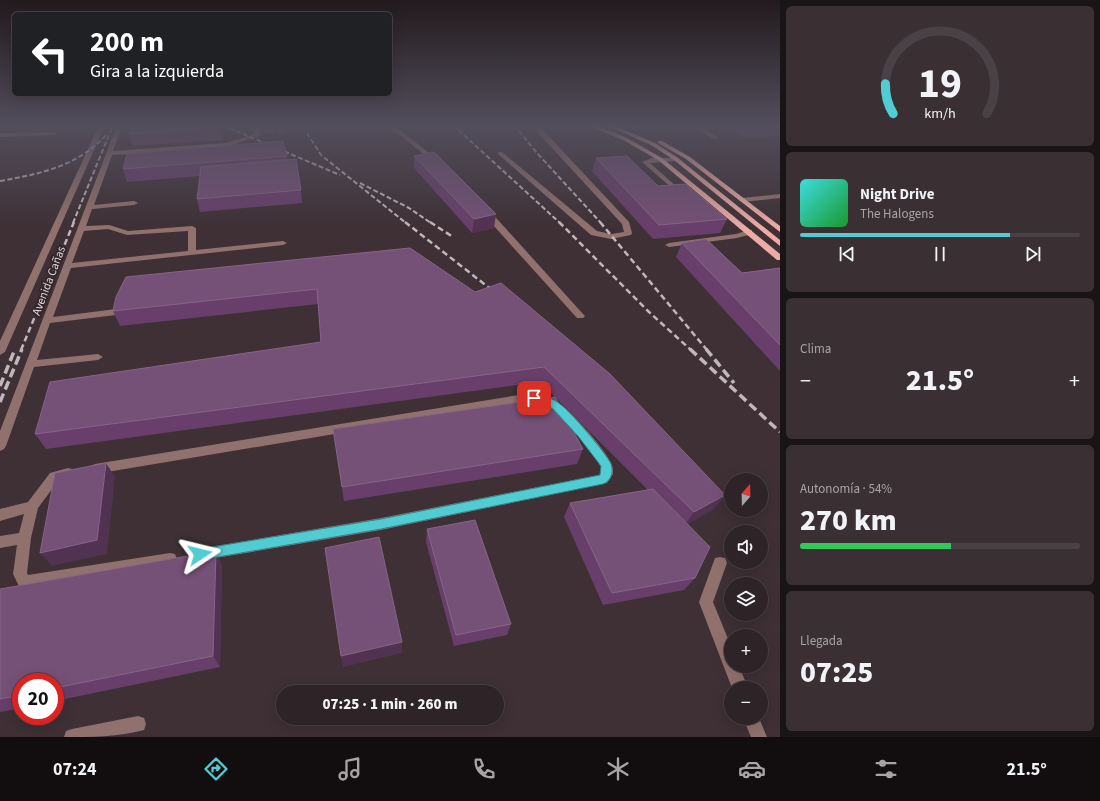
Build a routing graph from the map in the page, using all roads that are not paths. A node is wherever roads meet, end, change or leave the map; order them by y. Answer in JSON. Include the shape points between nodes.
{"nodes":[{"id":1,"x":87,"y":159,"type":"edge"},
{"id":2,"x":107,"y":159,"type":"edge"},
{"id":3,"x":432,"y":159,"type":"edge"},
{"id":4,"x":508,"y":159,"type":"edge"},
{"id":5,"x":568,"y":159,"type":"edge"},
{"id":6,"x":670,"y":159,"type":"edge"},
{"id":7,"x":676,"y":159,"type":"edge"},
{"id":8,"x":690,"y":159,"type":"edge"},
{"id":9,"x":660,"y":160,"type":"junction"},
{"id":10,"x":445,"y":170,"type":"edge"},
{"id":11,"x":675,"y":188,"type":"edge"},
{"id":12,"x":780,"y":196,"type":"edge"},
{"id":13,"x":742,"y":200,"type":"junction"},
{"id":14,"x":134,"y":203,"type":"dead end"},
{"id":15,"x":90,"y":206,"type":"junction"},
{"id":16,"x":483,"y":209,"type":"edge"},
{"id":17,"x":751,"y":221,"type":"junction"},
{"id":18,"x":736,"y":222,"type":"junction"},
{"id":19,"x":82,"y":229,"type":"junction"},
{"id":20,"x":780,"y":230,"type":"edge"},
{"id":21,"x":749,"y":232,"type":"junction"},
{"id":22,"x":283,"y":243,"type":"dead end"},
{"id":23,"x":780,"y":244,"type":"edge"},
{"id":24,"x":669,"y":245,"type":"dead end"},
{"id":25,"x":192,"y":253,"type":"junction"},
{"id":26,"x":780,"y":258,"type":"edge"},
{"id":27,"x":68,"y":266,"type":"junction"},
{"id":28,"x":116,"y":312,"type":"edge"},
{"id":29,"x":580,"y":316,"type":"dead end"},
{"id":30,"x":46,"y":321,"type":"junction"},
{"id":31,"x":0,"y":352,"type":"edge"},
{"id":32,"x":98,"y":357,"type":"dead end"},
{"id":33,"x":31,"y":364,"type":"junction"},
{"id":34,"x":0,"y":446,"type":"edge"},
{"id":35,"x":32,"y":506,"type":"junction"},
{"id":36,"x":0,"y":515,"type":"edge"},
{"id":37,"x":24,"y":538,"type":"junction"},
{"id":38,"x":0,"y":542,"type":"edge"},
{"id":39,"x":720,"y":563,"type":"dead end"},
{"id":40,"x":737,"y":681,"type":"edge"},
{"id":41,"x":138,"y":724,"type":"dead end"},
{"id":42,"x":754,"y":725,"type":"edge"},
{"id":43,"x":72,"y":737,"type":"edge"},
{"id":44,"x":759,"y":737,"type":"edge"}],
"edges":[{"from":1,"to":31,"type":"street","name":"Avenida Cañas"},
{"from":2,"to":15,"type":"street","name":"Avenida Cañas"},
{"from":3,"to":10,"type":"street"},
{"from":4,"to":5,"type":"street","via":[[594,233],[610,236],[628,233],[626,224]]},
{"from":6,"to":9,"type":"street"},
{"from":7,"to":17,"type":"main road"},
{"from":8,"to":13,"type":"main road"},
{"from":9,"to":11,"type":"street","via":[[646,162]]},
{"from":9,"to":18,"type":"main road"},
{"from":12,"to":13,"type":"street"},
{"from":13,"to":20,"type":"main road"},
{"from":14,"to":15,"type":"street"},
{"from":15,"to":19,"type":"street","name":"Avenida Cañas"},
{"from":16,"to":29,"type":"street"},
{"from":17,"to":18,"type":"main road"},
{"from":17,"to":23,"type":"main road"},
{"from":18,"to":21,"type":"main road"},
{"from":19,"to":25,"type":"street","via":[[109,227],[127,233],[192,228]]},
{"from":19,"to":27,"type":"street","name":"Avenida Cañas"},
{"from":21,"to":24,"type":"street","via":[[737,236]]},
{"from":21,"to":26,"type":"main road"},
{"from":22,"to":25,"type":"street"},
{"from":25,"to":27,"type":"street"},
{"from":27,"to":30,"type":"street","name":"Avenida Cañas"},
{"from":28,"to":30,"type":"street"},
{"from":30,"to":33,"type":"street","name":"Avenida Cañas"},
{"from":32,"to":33,"type":"street"},
{"from":33,"to":34,"type":"street","name":"Avenida Cañas"},
{"from":35,"to":36,"type":"street"},
{"from":35,"to":37,"type":"street"},
{"from":35,"to":37,"type":"street","via":[[51,480],[58,475],[525,398],[543,399],[557,407],[606,465],[607,474],[603,479],[381,524],[34,582],[24,581],[20,574]]},
{"from":37,"to":38,"type":"street"},
{"from":39,"to":40,"type":"street","via":[[706,602]]},
{"from":41,"to":43,"type":"street"},
{"from":42,"to":44,"type":"street"}]}
